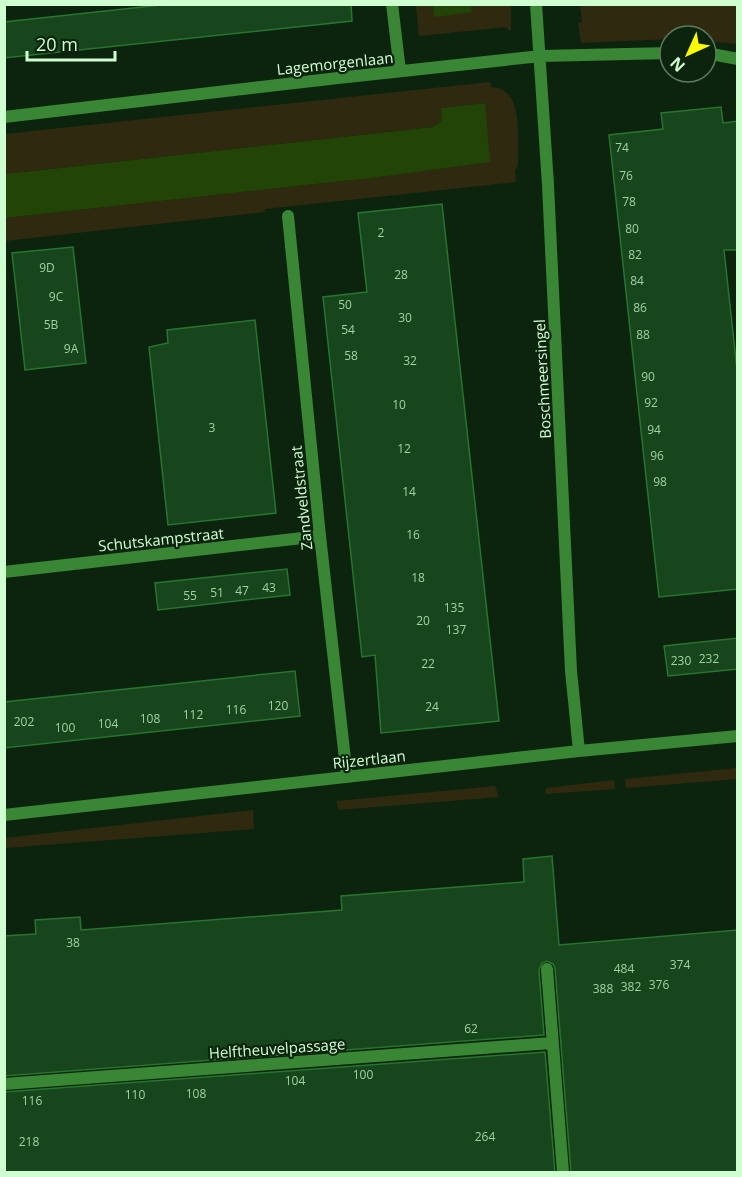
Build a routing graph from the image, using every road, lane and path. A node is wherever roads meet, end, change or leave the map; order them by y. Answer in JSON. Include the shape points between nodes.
{"nodes":[{"id":1,"x":392,"y":4,"type":"edge"},
{"id":2,"x":536,"y":4,"type":"edge"},
{"id":3,"x":658,"y":53,"type":"edge"},
{"id":4,"x":718,"y":55,"type":"edge"},
{"id":5,"x":541,"y":56,"type":"junction"},
{"id":6,"x":738,"y":58,"type":"edge"},
{"id":7,"x":399,"y":71,"type":"junction"},
{"id":8,"x":4,"y":117,"type":"edge"},
{"id":9,"x":288,"y":216,"type":"dead end"},
{"id":10,"x":320,"y":536,"type":"junction"},
{"id":11,"x":4,"y":572,"type":"edge"},
{"id":12,"x":738,"y":735,"type":"edge"},
{"id":13,"x":579,"y":751,"type":"junction"},
{"id":14,"x":347,"y":777,"type":"junction"},
{"id":15,"x":4,"y":815,"type":"edge"},
{"id":16,"x":547,"y":969,"type":"dead end"},
{"id":17,"x":551,"y":1043,"type":"junction"},
{"id":18,"x":4,"y":1084,"type":"edge"},
{"id":19,"x":562,"y":1173,"type":"edge"}],
"edges":[{"from":1,"to":7,"type":"street"},
{"from":2,"to":5,"type":"street","name":"Boschmeersingel"},
{"from":3,"to":5,"type":"street","name":"Lagemorgenlaan"},
{"from":4,"to":6,"type":"street"},
{"from":5,"to":7,"type":"street","name":"Lagemorgenlaan"},
{"from":5,"to":13,"type":"street","name":"Boschmeersingel"},
{"from":7,"to":8,"type":"street","name":"Lagemorgenlaan"},
{"from":9,"to":10,"type":"street","name":"Zandveldstraat"},
{"from":10,"to":11,"type":"street","name":"Schutskampstraat"},
{"from":10,"to":14,"type":"street","name":"Zandveldstraat"},
{"from":12,"to":13,"type":"street","name":"Rijzertlaan"},
{"from":13,"to":14,"type":"street","name":"Rijzertlaan"},
{"from":14,"to":15,"type":"street","name":"Rijzertlaan"},
{"from":16,"to":17,"type":"street"},
{"from":17,"to":18,"type":"street","name":"Helftheuvelpassage"},
{"from":17,"to":19,"type":"street"}]}
